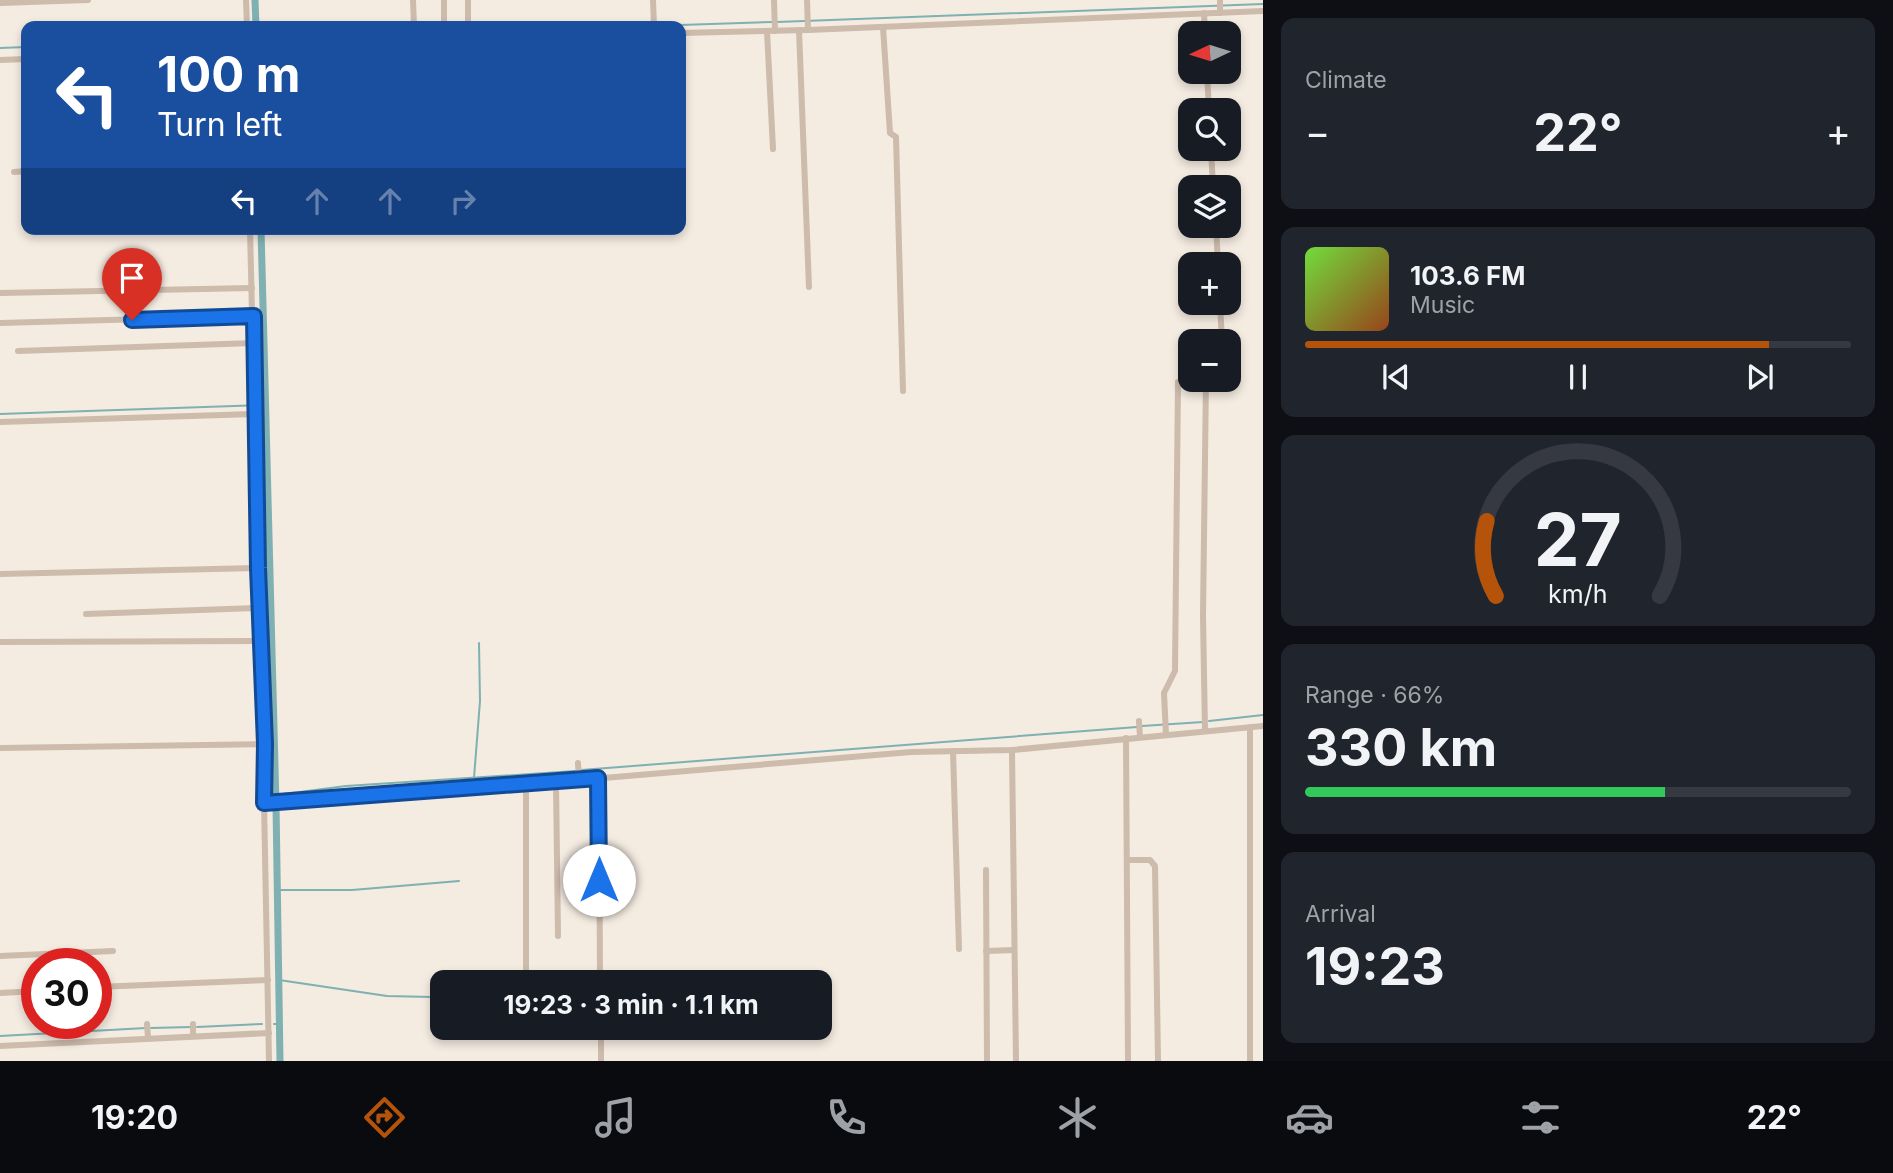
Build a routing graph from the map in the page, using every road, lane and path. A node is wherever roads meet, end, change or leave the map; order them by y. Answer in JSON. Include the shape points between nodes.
{"nodes":[{"id":1,"x":88,"y":0,"type":"edge"},
{"id":2,"x":246,"y":0,"type":"edge"},
{"id":3,"x":413,"y":0,"type":"edge"},
{"id":4,"x":444,"y":0,"type":"edge"},
{"id":5,"x":468,"y":0,"type":"edge"},
{"id":6,"x":653,"y":0,"type":"edge"},
{"id":7,"x":774,"y":0,"type":"edge"},
{"id":8,"x":807,"y":0,"type":"edge"},
{"id":9,"x":1220,"y":0,"type":"edge"},
{"id":10,"x":0,"y":4,"type":"edge"},
{"id":11,"x":1263,"y":11,"type":"edge"},
{"id":12,"x":1220,"y":12,"type":"junction"},
{"id":13,"x":1204,"y":13,"type":"junction"},
{"id":14,"x":247,"y":21,"type":"edge"},
{"id":15,"x":414,"y":21,"type":"edge"},
{"id":16,"x":444,"y":21,"type":"edge"},
{"id":17,"x":468,"y":21,"type":"edge"},
{"id":18,"x":654,"y":21,"type":"edge"},
{"id":19,"x":1204,"y":21,"type":"edge"},
{"id":20,"x":883,"y":27,"type":"junction"},
{"id":21,"x":772,"y":29,"type":"junction"},
{"id":22,"x":808,"y":29,"type":"junction"},
{"id":23,"x":799,"y":30,"type":"junction"},
{"id":24,"x":686,"y":33,"type":"edge"},
{"id":25,"x":21,"y":59,"type":"edge"},
{"id":26,"x":0,"y":60,"type":"edge"},
{"id":27,"x":773,"y":149,"type":"dead end"},
{"id":28,"x":21,"y":171,"type":"edge"},
{"id":29,"x":14,"y":172,"type":"dead end"},
{"id":30,"x":250,"y":235,"type":"edge"},
{"id":31,"x":252,"y":288,"type":"junction"},
{"id":32,"x":809,"y":288,"type":"dead end"},
{"id":33,"x":0,"y":293,"type":"edge"},
{"id":34,"x":254,"y":316,"type":"junction"},
{"id":35,"x":0,"y":323,"type":"edge"},
{"id":36,"x":254,"y":343,"type":"junction"},
{"id":37,"x":18,"y":351,"type":"dead end"},
{"id":38,"x":1178,"y":382,"type":"dead end"},
{"id":39,"x":903,"y":391,"type":"dead end"},
{"id":40,"x":1206,"y":392,"type":"edge"},
{"id":41,"x":254,"y":412,"type":"junction"},
{"id":42,"x":0,"y":422,"type":"edge"},
{"id":43,"x":258,"y":568,"type":"junction"},
{"id":44,"x":0,"y":574,"type":"edge"},
{"id":45,"x":259,"y":608,"type":"junction"},
{"id":46,"x":86,"y":614,"type":"dead end"},
{"id":47,"x":261,"y":641,"type":"junction"},
{"id":48,"x":0,"y":642,"type":"edge"},
{"id":49,"x":1139,"y":721,"type":"dead end"},
{"id":50,"x":1263,"y":726,"type":"edge"},
{"id":51,"x":1250,"y":727,"type":"junction"},
{"id":52,"x":1205,"y":729,"type":"junction"},
{"id":53,"x":1165,"y":732,"type":"junction"},
{"id":54,"x":1140,"y":734,"type":"junction"},
{"id":55,"x":1126,"y":738,"type":"junction"},
{"id":56,"x":265,"y":744,"type":"junction"},
{"id":57,"x":0,"y":748,"type":"edge"},
{"id":58,"x":1012,"y":750,"type":"junction"},
{"id":59,"x":953,"y":751,"type":"junction"},
{"id":60,"x":578,"y":765,"type":"dead end"},
{"id":61,"x":579,"y":777,"type":"junction"},
{"id":62,"x":598,"y":778,"type":"junction"},
{"id":63,"x":556,"y":782,"type":"junction"},
{"id":64,"x":526,"y":784,"type":"junction"},
{"id":65,"x":266,"y":802,"type":"junction"},
{"id":66,"x":1127,"y":860,"type":"junction"},
{"id":67,"x":986,"y":870,"type":"dead end"},
{"id":68,"x":558,"y":936,"type":"dead end"},
{"id":69,"x":958,"y":949,"type":"dead end"},
{"id":70,"x":1013,"y":950,"type":"junction"},
{"id":71,"x":113,"y":951,"type":"dead end"},
{"id":72,"x":986,"y":951,"type":"junction"},
{"id":73,"x":0,"y":956,"type":"edge"},
{"id":74,"x":526,"y":969,"type":"dead end"},
{"id":75,"x":600,"y":970,"type":"edge"},
{"id":76,"x":268,"y":980,"type":"junction"},
{"id":77,"x":112,"y":986,"type":"edge"},
{"id":78,"x":21,"y":992,"type":"edge"},
{"id":79,"x":0,"y":993,"type":"edge"},
{"id":80,"x":147,"y":1024,"type":"dead end"},
{"id":81,"x":269,"y":1033,"type":"junction"},
{"id":82,"x":147,"y":1036,"type":"junction"},
{"id":83,"x":601,"y":1040,"type":"edge"},
{"id":84,"x":0,"y":1046,"type":"edge"},
{"id":85,"x":269,"y":1061,"type":"edge"},
{"id":86,"x":601,"y":1061,"type":"edge"},
{"id":87,"x":987,"y":1061,"type":"edge"},
{"id":88,"x":1016,"y":1061,"type":"edge"},
{"id":89,"x":1128,"y":1061,"type":"edge"},
{"id":90,"x":1158,"y":1061,"type":"edge"},
{"id":91,"x":1250,"y":1061,"type":"edge"}],
"edges":[{"from":1,"to":10,"type":"street"},
{"from":2,"to":14,"type":"street"},
{"from":3,"to":15,"type":"street"},
{"from":4,"to":16,"type":"street"},
{"from":5,"to":17,"type":"street"},
{"from":6,"to":18,"type":"street"},
{"from":7,"to":21,"type":"street"},
{"from":8,"to":22,"type":"street"},
{"from":9,"to":12,"type":"street"},
{"from":11,"to":12,"type":"street"},
{"from":12,"to":13,"type":"street"},
{"from":13,"to":19,"type":"street"},
{"from":13,"to":20,"type":"street"},
{"from":20,"to":22,"type":"street"},
{"from":20,"to":39,"type":"street","via":[[890,133],[896,137]]},
{"from":21,"to":23,"type":"street"},
{"from":21,"to":24,"type":"street"},
{"from":21,"to":27,"type":"street"},
{"from":22,"to":23,"type":"street"},
{"from":23,"to":32,"type":"street"},
{"from":25,"to":26,"type":"street"},
{"from":28,"to":29,"type":"street"},
{"from":30,"to":31,"type":"street"},
{"from":31,"to":33,"type":"street"},
{"from":31,"to":34,"type":"street"},
{"from":34,"to":35,"type":"street"},
{"from":34,"to":36,"type":"street"},
{"from":36,"to":37,"type":"street"},
{"from":36,"to":41,"type":"street"},
{"from":38,"to":53,"type":"street","via":[[1175,671],[1164,693]]},
{"from":40,"to":52,"type":"street"},
{"from":41,"to":42,"type":"street"},
{"from":41,"to":43,"type":"street"},
{"from":43,"to":44,"type":"street"},
{"from":43,"to":45,"type":"street"},
{"from":45,"to":46,"type":"street"},
{"from":45,"to":47,"type":"street"},
{"from":47,"to":48,"type":"street"},
{"from":47,"to":56,"type":"street"},
{"from":49,"to":54,"type":"street"},
{"from":50,"to":51,"type":"street"},
{"from":51,"to":52,"type":"street"},
{"from":51,"to":91,"type":"street"},
{"from":52,"to":53,"type":"street"},
{"from":53,"to":54,"type":"street"},
{"from":54,"to":55,"type":"street"},
{"from":55,"to":58,"type":"street"},
{"from":55,"to":66,"type":"street"},
{"from":56,"to":57,"type":"street"},
{"from":56,"to":65,"type":"street"},
{"from":58,"to":59,"type":"street"},
{"from":58,"to":70,"type":"street"},
{"from":59,"to":62,"type":"street"},
{"from":59,"to":69,"type":"street"},
{"from":60,"to":61,"type":"street"},
{"from":61,"to":62,"type":"street"},
{"from":61,"to":63,"type":"street"},
{"from":62,"to":75,"type":"street"},
{"from":63,"to":64,"type":"street"},
{"from":63,"to":68,"type":"street"},
{"from":64,"to":65,"type":"street"},
{"from":64,"to":74,"type":"street"},
{"from":65,"to":76,"type":"street"},
{"from":66,"to":89,"type":"street"},
{"from":66,"to":90,"type":"street","via":[[1150,860],[1155,866]]},
{"from":67,"to":72,"type":"street"},
{"from":70,"to":72,"type":"street"},
{"from":70,"to":88,"type":"street"},
{"from":71,"to":73,"type":"street"},
{"from":72,"to":87,"type":"street"},
{"from":76,"to":77,"type":"street"},
{"from":76,"to":81,"type":"street"},
{"from":78,"to":79,"type":"street"},
{"from":80,"to":82,"type":"street"},
{"from":81,"to":82,"type":"street","via":[[193,1031]]},
{"from":81,"to":85,"type":"street"},
{"from":82,"to":84,"type":"street"},
{"from":83,"to":86,"type":"street"}]}
